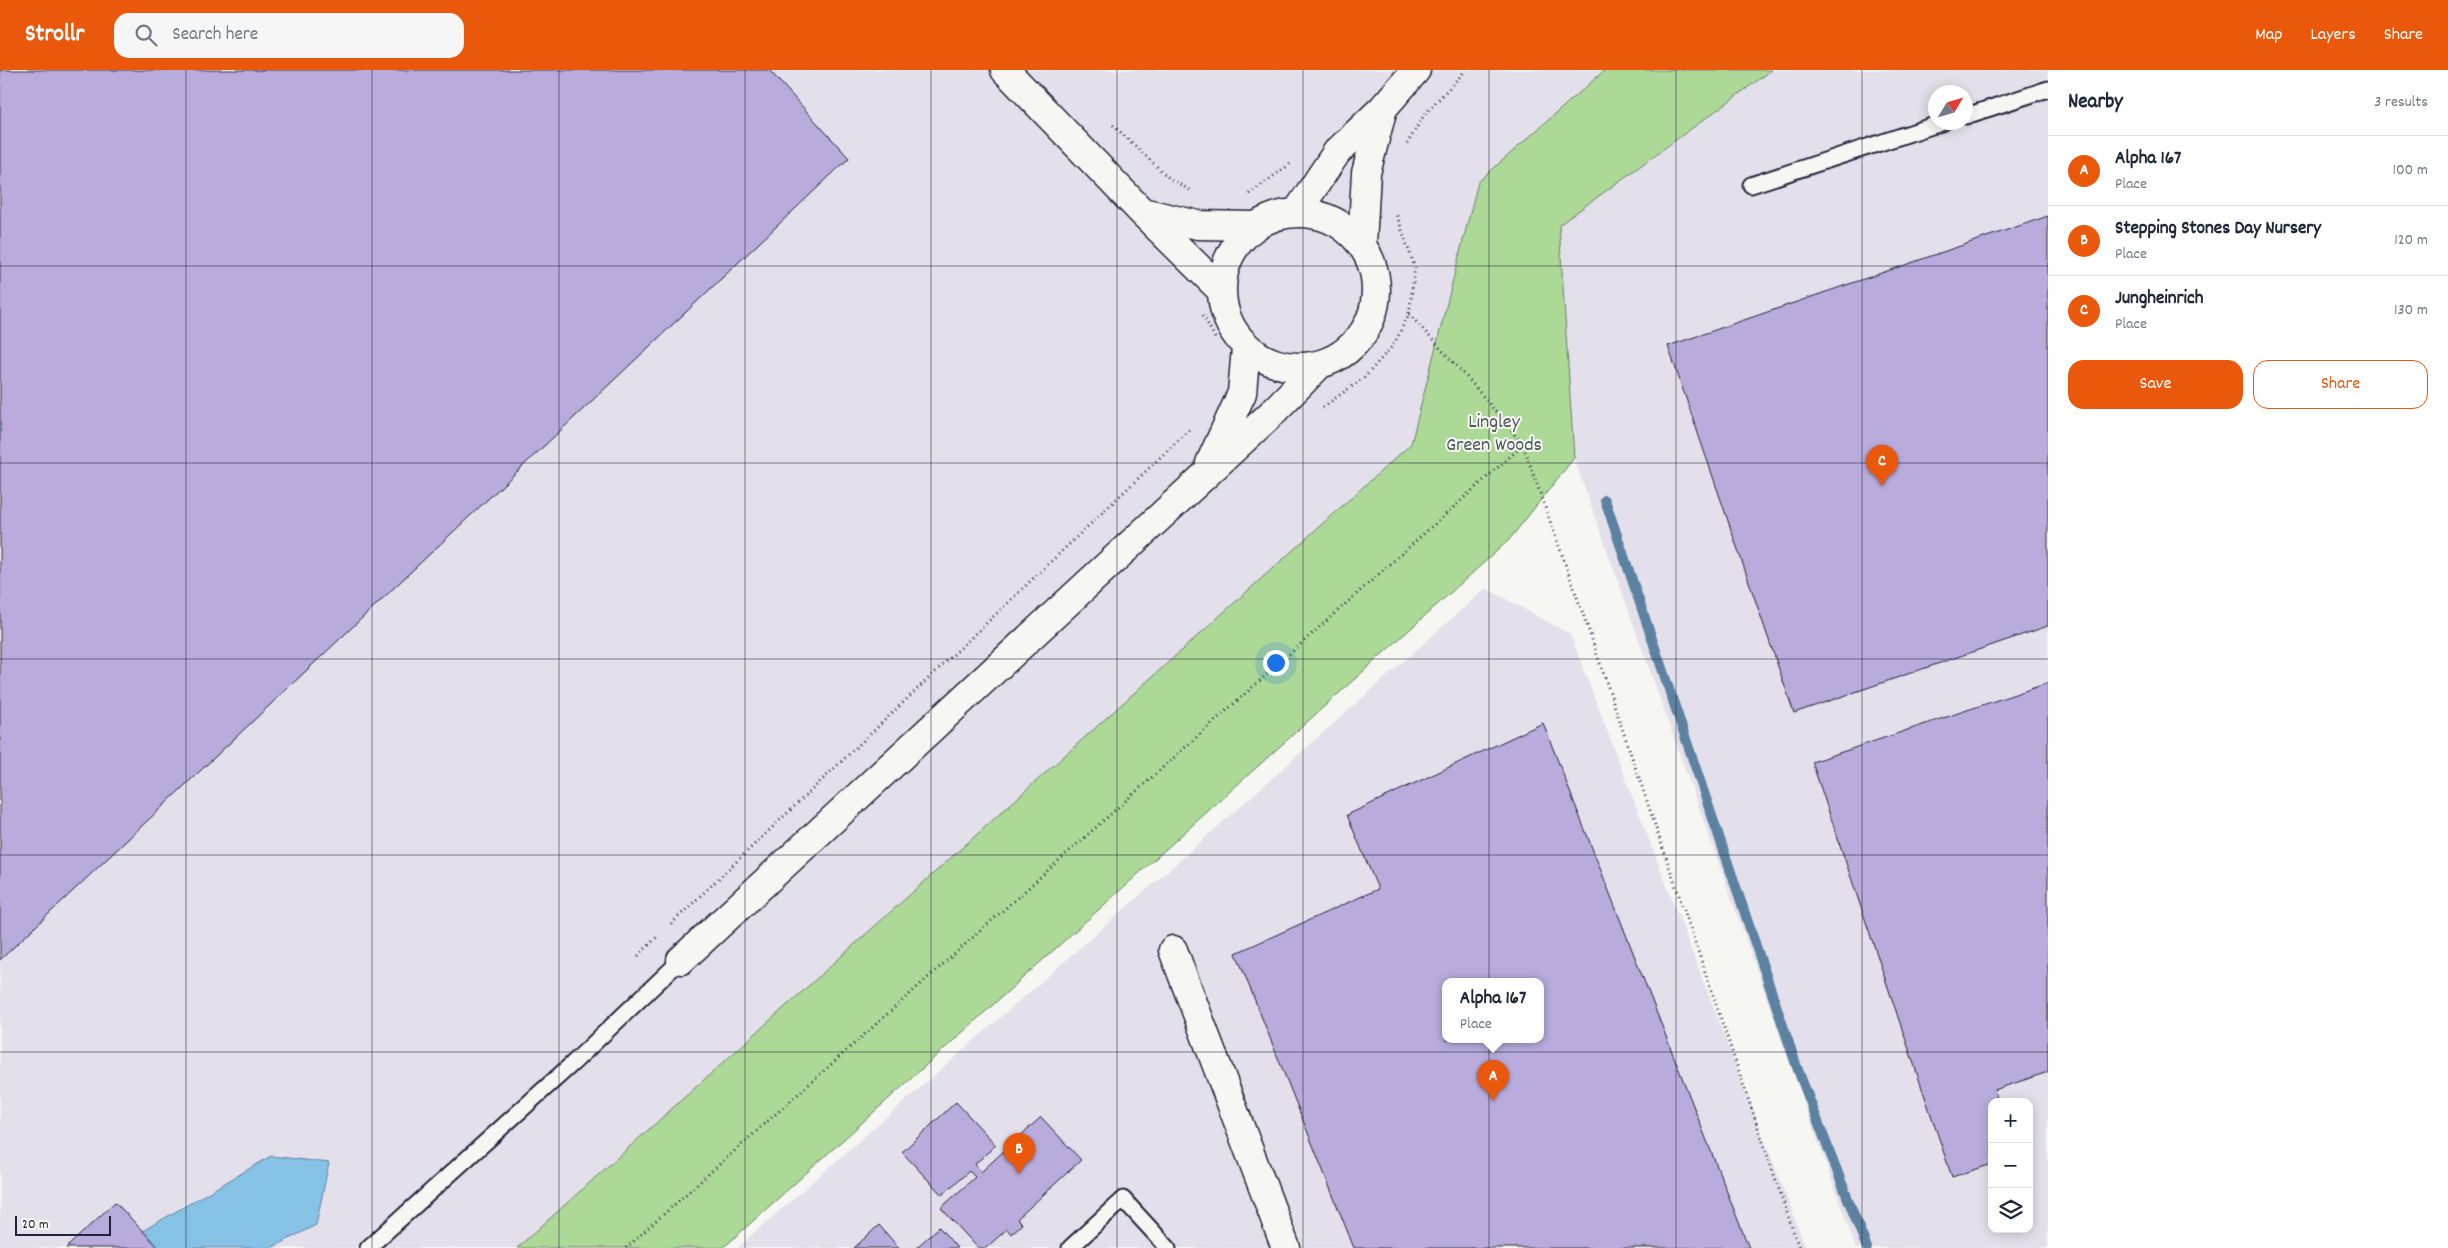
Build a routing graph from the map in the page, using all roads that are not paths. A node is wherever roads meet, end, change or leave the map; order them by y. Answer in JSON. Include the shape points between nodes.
{"nodes":[{"id":1,"x":1005,"y":70,"type":"edge"},
{"id":2,"x":1416,"y":70,"type":"edge"},
{"id":3,"x":2048,"y":89,"type":"edge"},
{"id":4,"x":1383,"y":108,"type":"junction"},
{"id":5,"x":1973,"y":114,"type":"edge"},
{"id":6,"x":1928,"y":127,"type":"edge"},
{"id":7,"x":1752,"y":185,"type":"dead end"},
{"id":8,"x":1141,"y":211,"type":"junction"},
{"id":9,"x":1297,"y":212,"type":"junction"},
{"id":10,"x":1254,"y":226,"type":"junction"},
{"id":11,"x":1362,"y":245,"type":"junction"},
{"id":12,"x":1221,"y":290,"type":"junction"},
{"id":13,"x":1246,"y":348,"type":"junction"},
{"id":14,"x":1319,"y":365,"type":"junction"},
{"id":15,"x":1206,"y":474,"type":"junction"},
{"id":16,"x":1173,"y":950,"type":"dead end"},
{"id":17,"x":681,"y":960,"type":"joint"},
{"id":18,"x":368,"y":1248,"type":"edge"},
{"id":19,"x":1070,"y":1248,"type":"edge"},
{"id":20,"x":1168,"y":1248,"type":"edge"},
{"id":21,"x":1286,"y":1248,"type":"edge"}],
"edges":[{"from":1,"to":8,"type":"street"},
{"from":2,"to":4,"type":"street"},
{"from":3,"to":5,"type":"lane"},
{"from":4,"to":9,"type":"street","via":[[1337,152]]},
{"from":4,"to":11,"type":"street","via":[[1366,173]]},
{"from":6,"to":7,"type":"lane"},
{"from":8,"to":10,"type":"street","via":[[1198,225]]},
{"from":8,"to":12,"type":"street"},
{"from":9,"to":10,"type":"street","via":[[1277,215]]},
{"from":9,"to":11,"type":"street","via":[[1322,216],[1344,227]]},
{"from":10,"to":12,"type":"street","via":[[1237,243],[1225,265]]},
{"from":11,"to":14,"type":"street","via":[[1373,268],[1376,292],[1372,316],[1354,344]]},
{"from":12,"to":13,"type":"street","via":[[1231,327]]},
{"from":13,"to":14,"type":"street","via":[[1268,362],[1293,368]]},
{"from":13,"to":15,"type":"street","via":[[1242,393]]},
{"from":14,"to":15,"type":"street"},
{"from":15,"to":17,"type":"street"},
{"from":16,"to":21,"type":"street"},
{"from":17,"to":18,"type":"lane","via":[[572,1064]]},
{"from":19,"to":20,"type":"lane","via":[[1123,1199]]}]}
